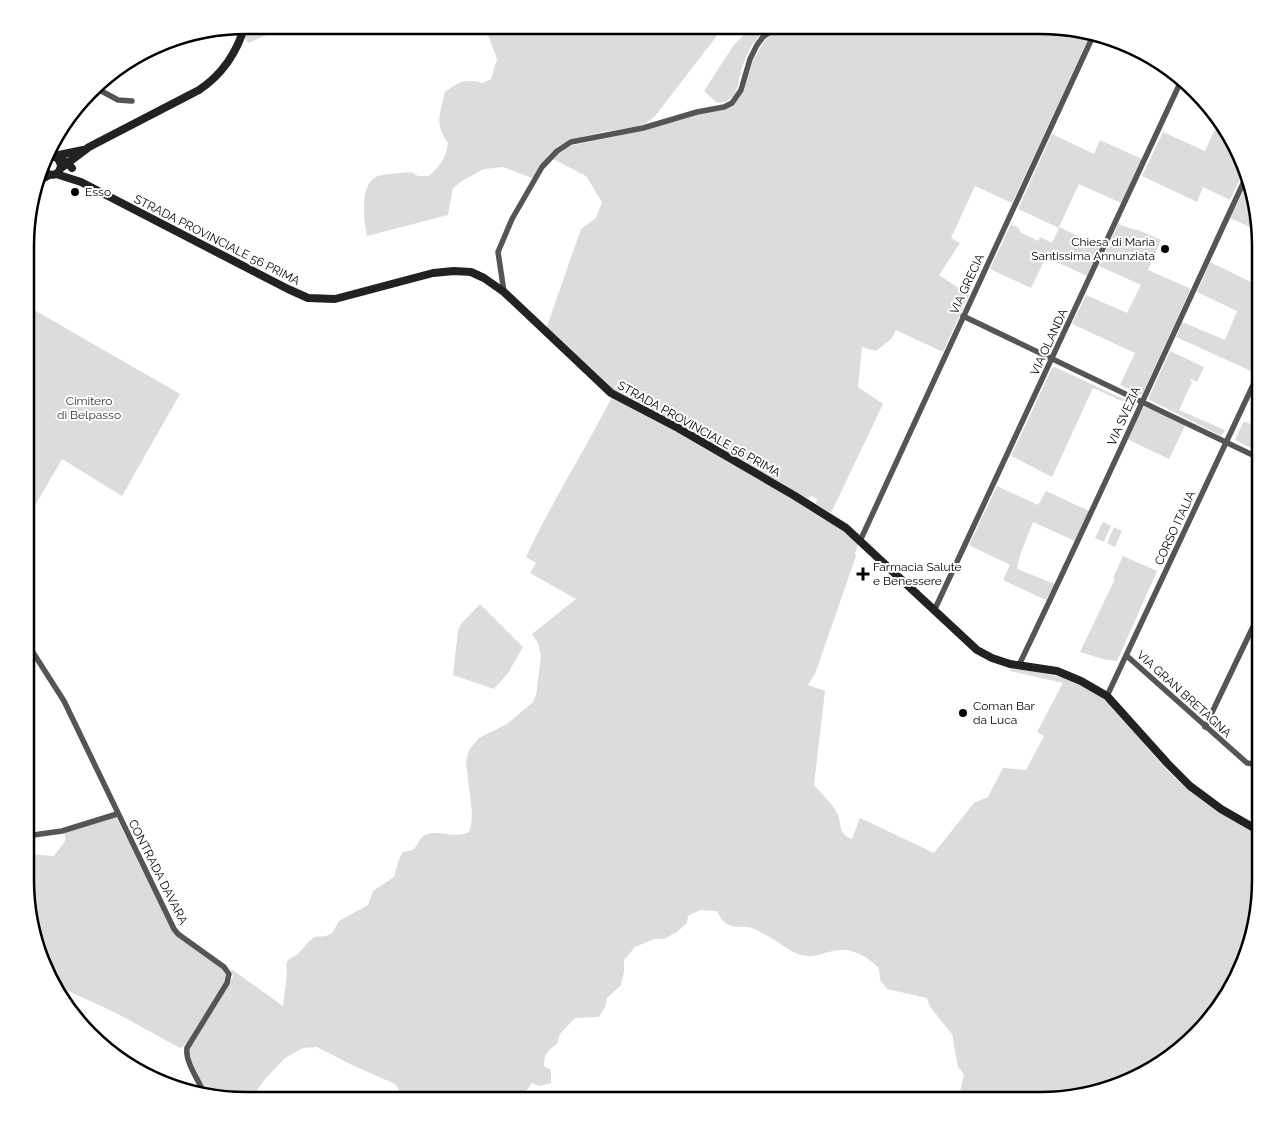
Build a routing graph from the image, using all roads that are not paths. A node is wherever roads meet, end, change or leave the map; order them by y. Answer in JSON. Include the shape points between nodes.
{"nodes":[{"id":1,"x":242,"y":34,"type":"edge"},
{"id":2,"x":768,"y":34,"type":"edge"},
{"id":3,"x":1091,"y":40,"type":"edge"},
{"id":4,"x":1179,"y":85,"type":"edge"},
{"id":5,"x":101,"y":91,"type":"edge"},
{"id":6,"x":132,"y":100,"type":"dead end"},
{"id":7,"x":90,"y":148,"type":"junction"},
{"id":8,"x":54,"y":157,"type":"edge"},
{"id":9,"x":53,"y":158,"type":"edge"},
{"id":10,"x":53,"y":158,"type":"edge"},
{"id":11,"x":72,"y":163,"type":"junction"},
{"id":12,"x":49,"y":171,"type":"edge"},
{"id":13,"x":81,"y":182,"type":"junction"},
{"id":14,"x":1243,"y":183,"type":"edge"},
{"id":15,"x":504,"y":292,"type":"junction"},
{"id":16,"x":963,"y":316,"type":"junction"},
{"id":17,"x":1052,"y":359,"type":"junction"},
{"id":18,"x":1252,"y":388,"type":"edge"},
{"id":19,"x":1142,"y":401,"type":"junction"},
{"id":20,"x":1227,"y":442,"type":"junction"},
{"id":21,"x":1252,"y":454,"type":"edge"},
{"id":22,"x":860,"y":540,"type":"junction"},
{"id":23,"x":934,"y":611,"type":"junction"},
{"id":24,"x":1252,"y":629,"type":"edge"},
{"id":25,"x":34,"y":654,"type":"edge"},
{"id":26,"x":1126,"y":656,"type":"junction"},
{"id":27,"x":1019,"y":665,"type":"junction"},
{"id":28,"x":1107,"y":696,"type":"junction"},
{"id":29,"x":1205,"y":728,"type":"junction"},
{"id":30,"x":1252,"y":764,"type":"edge"},
{"id":31,"x":117,"y":814,"type":"junction"},
{"id":32,"x":1252,"y":827,"type":"edge"},
{"id":33,"x":34,"y":835,"type":"edge"},
{"id":34,"x":201,"y":1087,"type":"edge"}],
"edges":[{"from":1,"to":7,"type":"street","via":[[233,56],[210,83]]},
{"from":2,"to":15,"type":"street","via":[[757,45],[741,90],[732,103],[643,128],[571,142],[557,151],[542,167],[498,252]]},
{"from":3,"to":16,"type":"street","name":"VIA GRECIA"},
{"from":4,"to":17,"type":"street","name":"VIA OLANDA"},
{"from":5,"to":6,"type":"street","via":[[118,100]]},
{"from":7,"to":8,"type":"street"},
{"from":7,"to":11,"type":"street"},
{"from":9,"to":11,"type":"street"},
{"from":10,"to":12,"type":"street","via":[[61,165]]},
{"from":11,"to":12,"type":"street"},
{"from":11,"to":13,"type":"street"},
{"from":12,"to":13,"type":"street","name":"STRADA PROVINCIALE 56 PRIMA"},
{"from":13,"to":15,"type":"street","name":"STRADA PROVINCIALE 56 PRIMA","via":[[308,298],[335,299],[445,271],[471,272]]},
{"from":14,"to":19,"type":"street","name":"VIA SVEZIA"},
{"from":15,"to":22,"type":"street","name":"STRADA PROVINCIALE 56 PRIMA","via":[[611,393],[795,496]]},
{"from":16,"to":17,"type":"street"},
{"from":16,"to":22,"type":"street","name":"VIA GRECIA"},
{"from":17,"to":19,"type":"street"},
{"from":17,"to":23,"type":"street","name":"VIA OLANDA"},
{"from":18,"to":20,"type":"street","name":"CORSO ITALIA"},
{"from":19,"to":20,"type":"street"},
{"from":19,"to":27,"type":"street","name":"VIA SVEZIA"},
{"from":20,"to":21,"type":"street"},
{"from":20,"to":26,"type":"street","name":"CORSO ITALIA"},
{"from":22,"to":23,"type":"street","name":"STRADA PROVINCIALE 56 PRIMA"},
{"from":23,"to":27,"type":"street","name":"STRADA PROVINCIALE 56 PRIMA","via":[[978,650],[1002,662]]},
{"from":24,"to":29,"type":"street"},
{"from":25,"to":31,"type":"street","name":"CONTRADA DAVARA","via":[[64,701]]},
{"from":26,"to":28,"type":"street","name":"CORSO ITALIA"},
{"from":26,"to":29,"type":"street","name":"VIA GRAN BRETAGNA"},
{"from":27,"to":28,"type":"street","name":"STRADA PROVINCIALE 56 PRIMA","via":[[1057,670]]},
{"from":28,"to":32,"type":"street","name":"STRADA PROVINCIALE 56 PRIMA","via":[[1190,786]]},
{"from":29,"to":30,"type":"street","name":"VIA GRAN BRETAGNA"},
{"from":31,"to":33,"type":"street","via":[[62,831]]},
{"from":31,"to":34,"type":"street","name":"CONTRADA DAVARA","via":[[174,929],[229,974],[227,983],[187,1048],[186,1053]]}]}
